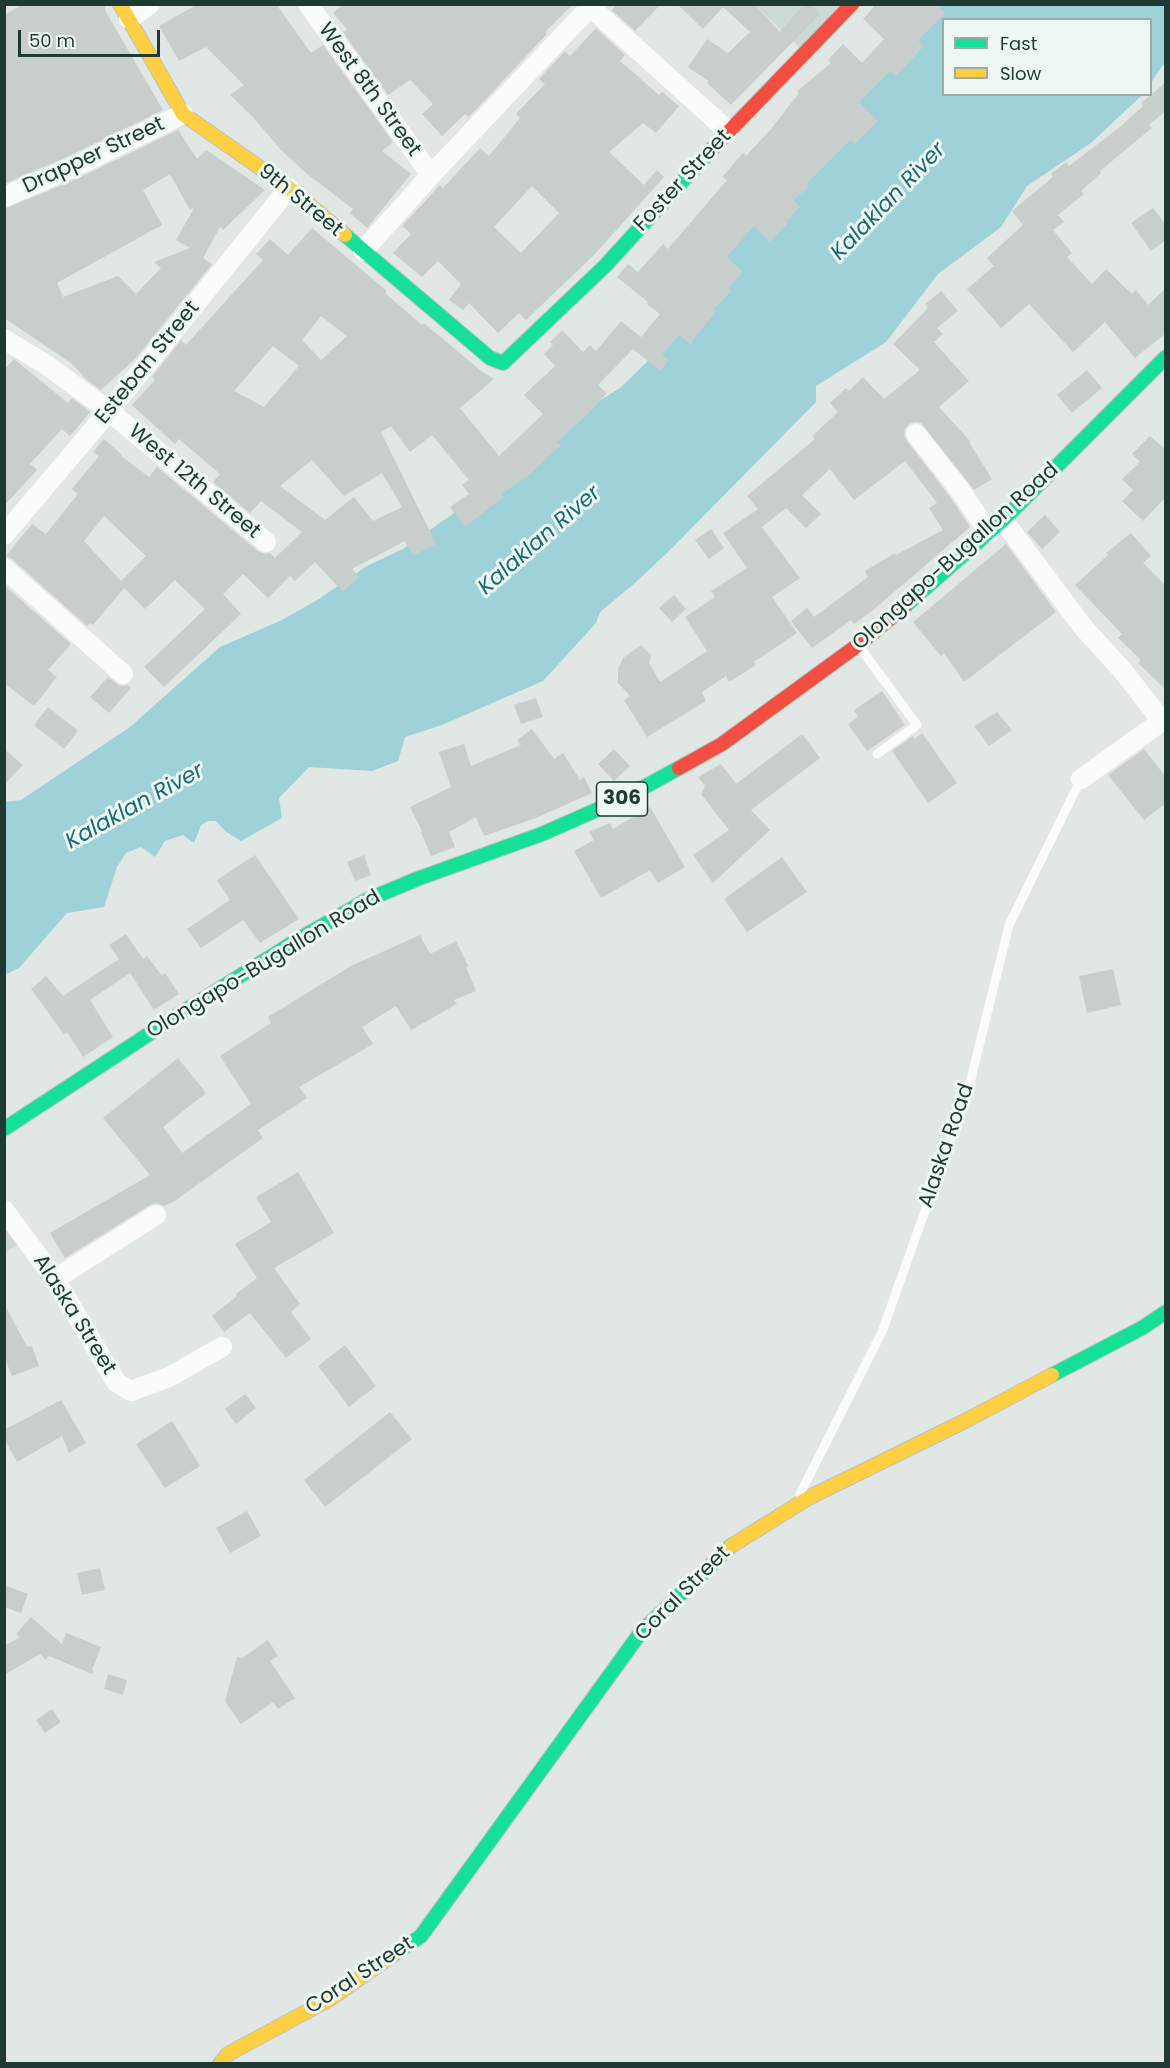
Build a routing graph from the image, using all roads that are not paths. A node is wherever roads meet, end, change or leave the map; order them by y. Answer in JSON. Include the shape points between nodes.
{"nodes":[{"id":1,"x":150,"y":4,"type":"edge"},
{"id":2,"x":308,"y":4,"type":"edge"},
{"id":3,"x":852,"y":4,"type":"edge"},
{"id":4,"x":589,"y":6,"type":"edge"},
{"id":5,"x":124,"y":12,"type":"edge"},
{"id":6,"x":183,"y":114,"type":"junction"},
{"id":7,"x":728,"y":131,"type":"junction"},
{"id":8,"x":431,"y":175,"type":"junction"},
{"id":9,"x":289,"y":188,"type":"junction"},
{"id":10,"x":4,"y":197,"type":"edge"},
{"id":11,"x":363,"y":251,"type":"junction"},
{"id":12,"x":4,"y":339,"type":"edge"},
{"id":13,"x":513,"y":356,"type":"joint"},
{"id":14,"x":1166,"y":357,"type":"edge"},
{"id":15,"x":109,"y":411,"type":"junction"},
{"id":16,"x":916,"y":435,"type":"dead end"},
{"id":17,"x":996,"y":526,"type":"junction"},
{"id":18,"x":4,"y":535,"type":"edge"},
{"id":19,"x":266,"y":542,"type":"dead end"},
{"id":20,"x":4,"y":568,"type":"edge"},
{"id":21,"x":858,"y":645,"type":"junction"},
{"id":22,"x":123,"y":674,"type":"dead end"},
{"id":23,"x":877,"y":754,"type":"dead end"},
{"id":24,"x":1081,"y":778,"type":"joint"},
{"id":25,"x":4,"y":1129,"type":"edge"},
{"id":26,"x":4,"y":1209,"type":"edge"},
{"id":27,"x":156,"y":1215,"type":"dead end"},
{"id":28,"x":55,"y":1279,"type":"junction"},
{"id":29,"x":1166,"y":1312,"type":"edge"},
{"id":30,"x":222,"y":1347,"type":"dead end"},
{"id":31,"x":794,"y":1506,"type":"junction"},
{"id":32,"x":220,"y":2064,"type":"edge"}],
"edges":[{"from":1,"to":5,"type":"street"},
{"from":2,"to":8,"type":"street","name":"West 8th Street"},
{"from":3,"to":7,"type":"street","name":"Foster Street"},
{"from":4,"to":7,"type":"street"},
{"from":4,"to":8,"type":"street"},
{"from":5,"to":6,"type":"street","name":"9th Street"},
{"from":6,"to":9,"type":"street","name":"9th Street"},
{"from":6,"to":10,"type":"street","name":"Drapper Street"},
{"from":7,"to":13,"type":"street","name":"Foster Street","via":[[605,266]]},
{"from":8,"to":11,"type":"street"},
{"from":9,"to":11,"type":"street","name":"9th Street"},
{"from":9,"to":15,"type":"street","name":"Esteban Street"},
{"from":11,"to":13,"type":"street","name":"9th Street","via":[[490,358],[502,363]]},
{"from":12,"to":15,"type":"street","name":"West 12th Street"},
{"from":14,"to":17,"type":"street","name":"Olongapo-Bugallon Road","number":"306"},
{"from":15,"to":18,"type":"street","name":"Esteban Street"},
{"from":15,"to":19,"type":"street","name":"West 12th Street"},
{"from":16,"to":17,"type":"street","via":[[960,490]]},
{"from":17,"to":21,"type":"street","name":"Olongapo-Bugallon Road","number":"306"},
{"from":17,"to":24,"type":"street","via":[[1162,721]]},
{"from":20,"to":22,"type":"street"},
{"from":21,"to":23,"type":"lane","via":[[917,725]]},
{"from":21,"to":25,"type":"street","name":"Olongapo-Bugallon Road","number":"306","via":[[722,744],[626,797],[542,834],[367,900],[178,1015]]},
{"from":24,"to":31,"type":"lane","name":"Alaska Road","via":[[1009,925],[969,1087],[882,1332]]},
{"from":26,"to":28,"type":"street","name":"Alaska Street"},
{"from":27,"to":28,"type":"street"},
{"from":28,"to":30,"type":"street","name":"Alaska Street","via":[[116,1382],[131,1391],[170,1377]]},
{"from":29,"to":31,"type":"street","name":"Coral Street","via":[[965,1421]]},
{"from":31,"to":32,"type":"street","name":"Coral Street","via":[[735,1542],[641,1632],[421,1936],[330,1999],[228,2055]]}]}
